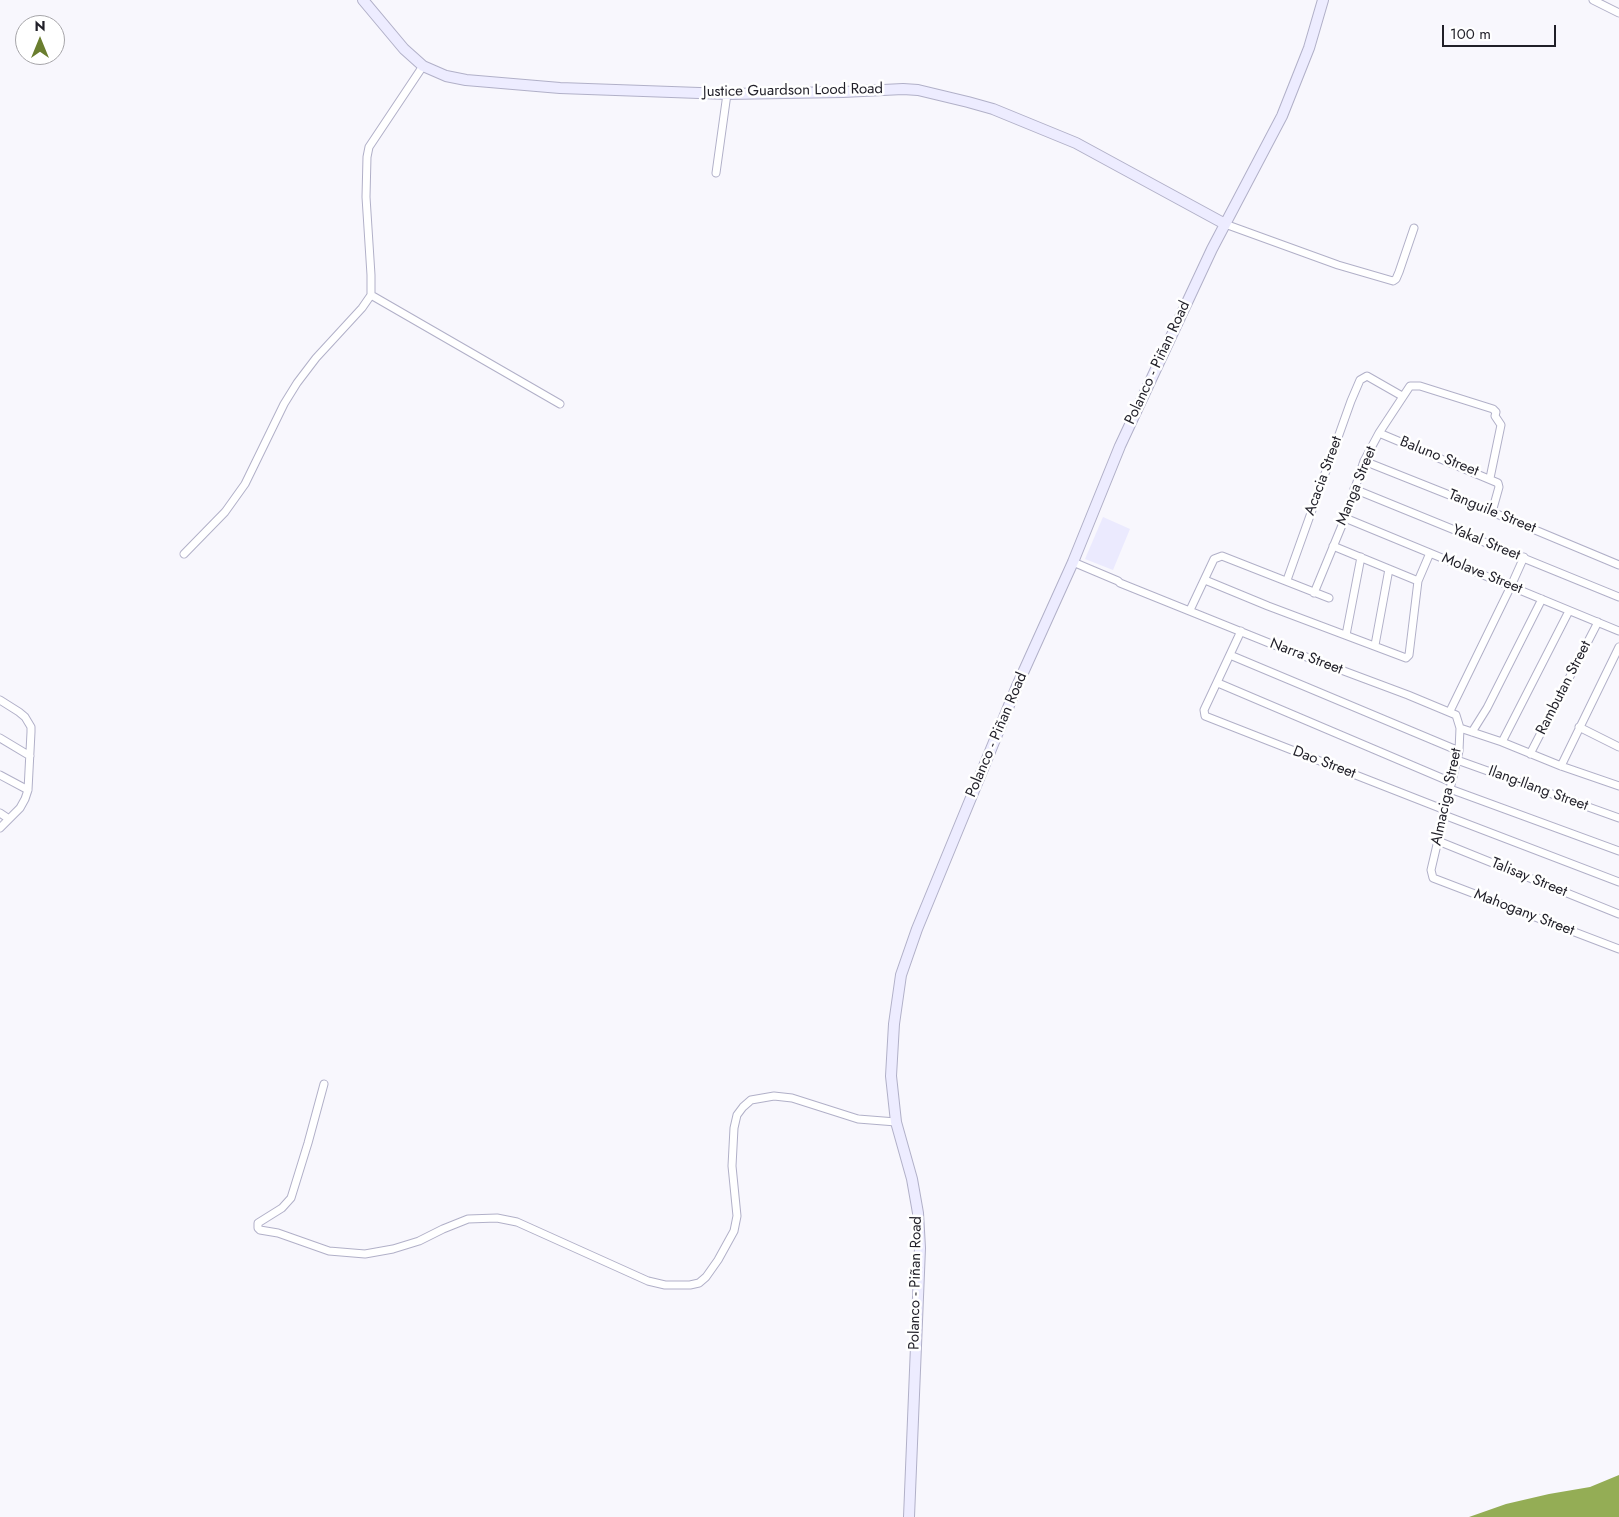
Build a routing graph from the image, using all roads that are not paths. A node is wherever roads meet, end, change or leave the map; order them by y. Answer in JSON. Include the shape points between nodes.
{"nodes":[{"id":1,"x":364,"y":0,"type":"edge"},
{"id":2,"x":1323,"y":0,"type":"edge"},
{"id":3,"x":1593,"y":0,"type":"edge"},
{"id":4,"x":1619,"y":13,"type":"edge"},
{"id":5,"x":423,"y":66,"type":"junction"},
{"id":6,"x":727,"y":94,"type":"junction"},
{"id":7,"x":716,"y":173,"type":"dead end"},
{"id":8,"x":1225,"y":224,"type":"junction"},
{"id":9,"x":1414,"y":228,"type":"dead end"},
{"id":10,"x":371,"y":295,"type":"junction"},
{"id":11,"x":1402,"y":396,"type":"junction"},
{"id":12,"x":560,"y":404,"type":"dead end"},
{"id":13,"x":1380,"y":433,"type":"junction"},
{"id":14,"x":1364,"y":461,"type":"junction"},
{"id":15,"x":1490,"y":478,"type":"junction"},
{"id":16,"x":1354,"y":489,"type":"junction"},
{"id":17,"x":1492,"y":512,"type":"junction"},
{"id":18,"x":1345,"y":518,"type":"junction"},
{"id":19,"x":1333,"y":546,"type":"junction"},
{"id":20,"x":184,"y":554,"type":"dead end"},
{"id":21,"x":1430,"y":554,"type":"junction"},
{"id":22,"x":1361,"y":557,"type":"junction"},
{"id":23,"x":1524,"y":558,"type":"junction"},
{"id":24,"x":1073,"y":562,"type":"junction"},
{"id":25,"x":1619,"y":565,"type":"edge"},
{"id":26,"x":1389,"y":569,"type":"junction"},
{"id":27,"x":1204,"y":580,"type":"junction"},
{"id":28,"x":1287,"y":580,"type":"junction"},
{"id":29,"x":1418,"y":580,"type":"junction"},
{"id":30,"x":1511,"y":586,"type":"junction"},
{"id":31,"x":1314,"y":592,"type":"junction"},
{"id":32,"x":1619,"y":597,"type":"edge"},
{"id":33,"x":1329,"y":598,"type":"dead end"},
{"id":34,"x":1542,"y":598,"type":"junction"},
{"id":35,"x":1190,"y":610,"type":"junction"},
{"id":36,"x":1569,"y":610,"type":"junction"},
{"id":37,"x":1598,"y":622,"type":"junction"},
{"id":38,"x":1241,"y":631,"type":"junction"},
{"id":39,"x":1619,"y":631,"type":"edge"},
{"id":40,"x":1346,"y":635,"type":"junction"},
{"id":41,"x":1375,"y":645,"type":"junction"},
{"id":42,"x":1619,"y":647,"type":"edge"},
{"id":43,"x":1230,"y":655,"type":"junction"},
{"id":44,"x":1218,"y":683,"type":"junction"},
{"id":45,"x":0,"y":700,"type":"edge"},
{"id":46,"x":1450,"y":712,"type":"junction"},
{"id":47,"x":1458,"y":720,"type":"joint"},
{"id":48,"x":1579,"y":727,"type":"junction"},
{"id":49,"x":1460,"y":728,"type":"junction"},
{"id":50,"x":1472,"y":732,"type":"junction"},
{"id":51,"x":0,"y":738,"type":"edge"},
{"id":52,"x":1502,"y":742,"type":"junction"},
{"id":53,"x":1619,"y":747,"type":"edge"},
{"id":54,"x":1459,"y":751,"type":"junction"},
{"id":55,"x":1530,"y":754,"type":"junction"},
{"id":56,"x":30,"y":756,"type":"junction"},
{"id":57,"x":1457,"y":760,"type":"junction"},
{"id":58,"x":1561,"y":766,"type":"junction"},
{"id":59,"x":0,"y":775,"type":"edge"},
{"id":60,"x":1451,"y":785,"type":"junction"},
{"id":61,"x":1619,"y":786,"type":"edge"},
{"id":62,"x":28,"y":790,"type":"junction"},
{"id":63,"x":0,"y":813,"type":"edge"},
{"id":64,"x":1444,"y":813,"type":"junction"},
{"id":65,"x":9,"y":818,"type":"junction"},
{"id":66,"x":1619,"y":818,"type":"edge"},
{"id":67,"x":0,"y":828,"type":"edge"},
{"id":68,"x":1438,"y":841,"type":"junction"},
{"id":69,"x":1619,"y":851,"type":"edge"},
{"id":70,"x":1431,"y":874,"type":"joint"},
{"id":71,"x":1619,"y":882,"type":"edge"},
{"id":72,"x":1619,"y":914,"type":"edge"},
{"id":73,"x":1619,"y":949,"type":"edge"},
{"id":74,"x":324,"y":1084,"type":"dead end"},
{"id":75,"x":896,"y":1122,"type":"junction"},
{"id":76,"x":909,"y":1517,"type":"edge"}],
"edges":[{"from":1,"to":5,"type":"main road","name":"Justice Guardson Lood Road","via":[[404,49]]},
{"from":2,"to":8,"type":"main road","name":"Polanco - Piñan Road","via":[[1309,48],[1282,116]]},
{"from":3,"to":4,"type":"street"},
{"from":5,"to":6,"type":"main road","name":"Justice Guardson Lood Road","via":[[466,80],[520,85]]},
{"from":5,"to":10,"type":"street","via":[[369,147],[366,197]]},
{"from":6,"to":7,"type":"street"},
{"from":6,"to":8,"type":"main road","name":"Justice Guardson Lood Road","via":[[903,89],[968,102],[1076,143]]},
{"from":8,"to":9,"type":"street","via":[[1338,265],[1393,281]]},
{"from":8,"to":24,"type":"main road","name":"Polanco - Piñan Road","via":[[1120,446]]},
{"from":10,"to":12,"type":"street"},
{"from":10,"to":20,"type":"street","via":[[297,383],[245,484],[225,512]]},
{"from":11,"to":13,"type":"street","name":"Manga Street"},
{"from":11,"to":15,"type":"street","name":"Manga Street","via":[[1407,388],[1420,386],[1493,409],[1501,425]]},
{"from":11,"to":28,"type":"street","name":"Acacia Street","via":[[1367,376],[1360,380]]},
{"from":13,"to":14,"type":"street","name":"Manga Street"},
{"from":13,"to":15,"type":"street","name":"Baluno Street"},
{"from":14,"to":16,"type":"street","name":"Manga Street"},
{"from":14,"to":17,"type":"street","name":"Tanguile Street"},
{"from":15,"to":17,"type":"street","name":"Baluno Street","via":[[1499,487]]},
{"from":16,"to":18,"type":"street","name":"Manga Street"},
{"from":16,"to":23,"type":"street","name":"Yakal Street"},
{"from":17,"to":25,"type":"street","name":"Tanguile Street"},
{"from":18,"to":19,"type":"street","name":"Manga Street"},
{"from":18,"to":21,"type":"street","name":"Molave Street"},
{"from":19,"to":22,"type":"street"},
{"from":19,"to":31,"type":"street","name":"Manga Street"},
{"from":21,"to":29,"type":"street"},
{"from":21,"to":30,"type":"street","name":"Molave Street"},
{"from":22,"to":26,"type":"street"},
{"from":22,"to":40,"type":"street"},
{"from":23,"to":30,"type":"street"},
{"from":23,"to":32,"type":"street","name":"Yakal Street"},
{"from":24,"to":35,"type":"street","name":"Narra Street"},
{"from":24,"to":75,"type":"main road","name":"Polanco - Piñan Road","via":[[1013,695],[901,975],[891,1076]]},
{"from":26,"to":29,"type":"street"},
{"from":26,"to":41,"type":"street"},
{"from":27,"to":28,"type":"street","via":[[1218,556]]},
{"from":27,"to":35,"type":"street"},
{"from":27,"to":40,"type":"street"},
{"from":28,"to":31,"type":"street"},
{"from":29,"to":41,"type":"street","via":[[1409,655],[1404,658]]},
{"from":30,"to":34,"type":"street","name":"Molave Street"},
{"from":30,"to":46,"type":"street"},
{"from":31,"to":33,"type":"street"},
{"from":34,"to":36,"type":"street","name":"Molave Street"},
{"from":34,"to":50,"type":"street"},
{"from":35,"to":38,"type":"street","name":"Narra Street"},
{"from":36,"to":37,"type":"street","name":"Molave Street"},
{"from":36,"to":52,"type":"street"},
{"from":37,"to":39,"type":"street","name":"Molave Street"},
{"from":37,"to":55,"type":"street","name":"Rambutan Street"},
{"from":38,"to":43,"type":"street"},
{"from":38,"to":46,"type":"street","name":"Narra Street"},
{"from":40,"to":41,"type":"street"},
{"from":42,"to":48,"type":"street"},
{"from":43,"to":44,"type":"street"},
{"from":43,"to":54,"type":"street"},
{"from":44,"to":60,"type":"street"},
{"from":44,"to":64,"type":"street","name":"Dao Street","via":[[1204,714],[1209,718]]},
{"from":45,"to":56,"type":"street","via":[[29,723]]},
{"from":46,"to":47,"type":"street","name":"Narra Street"},
{"from":47,"to":49,"type":"street","name":"Almaciga Street"},
{"from":48,"to":53,"type":"street"},
{"from":48,"to":58,"type":"street"},
{"from":49,"to":50,"type":"street"},
{"from":49,"to":54,"type":"street","name":"Almaciga Street"},
{"from":50,"to":52,"type":"street"},
{"from":51,"to":56,"type":"street"},
{"from":52,"to":55,"type":"street"},
{"from":54,"to":57,"type":"street","name":"Almaciga Street"},
{"from":55,"to":58,"type":"street"},
{"from":56,"to":62,"type":"street"},
{"from":57,"to":60,"type":"street","name":"Almaciga Street"},
{"from":57,"to":66,"type":"street","name":"Ilang-Ilang Street"},
{"from":58,"to":61,"type":"street"},
{"from":59,"to":62,"type":"street"},
{"from":60,"to":64,"type":"street","name":"Almaciga Street"},
{"from":60,"to":69,"type":"street"},
{"from":62,"to":65,"type":"street","via":[[23,804]]},
{"from":63,"to":65,"type":"street"},
{"from":64,"to":68,"type":"street","name":"Almaciga Street"},
{"from":64,"to":71,"type":"street","name":"Dao Street"},
{"from":65,"to":67,"type":"street"},
{"from":68,"to":70,"type":"street","name":"Almaciga Street"},
{"from":68,"to":72,"type":"street","name":"Talisay Street"},
{"from":70,"to":73,"type":"street","name":"Mahogany Street","via":[[1438,880]]},
{"from":74,"to":75,"type":"street","via":[[290,1198],[282,1208],[258,1223],[260,1230],[278,1232],[329,1251],[365,1254],[419,1241],[468,1219],[497,1218],[517,1222],[648,1282],[665,1285],[698,1284],[706,1278],[734,1231],[737,1216],[732,1166],[734,1128],[737,1116],[750,1100],[774,1096],[792,1098],[858,1119]]},
{"from":75,"to":76,"type":"main road","name":"Polanco - Piñan Road","via":[[912,1180],[920,1248]]}]}
